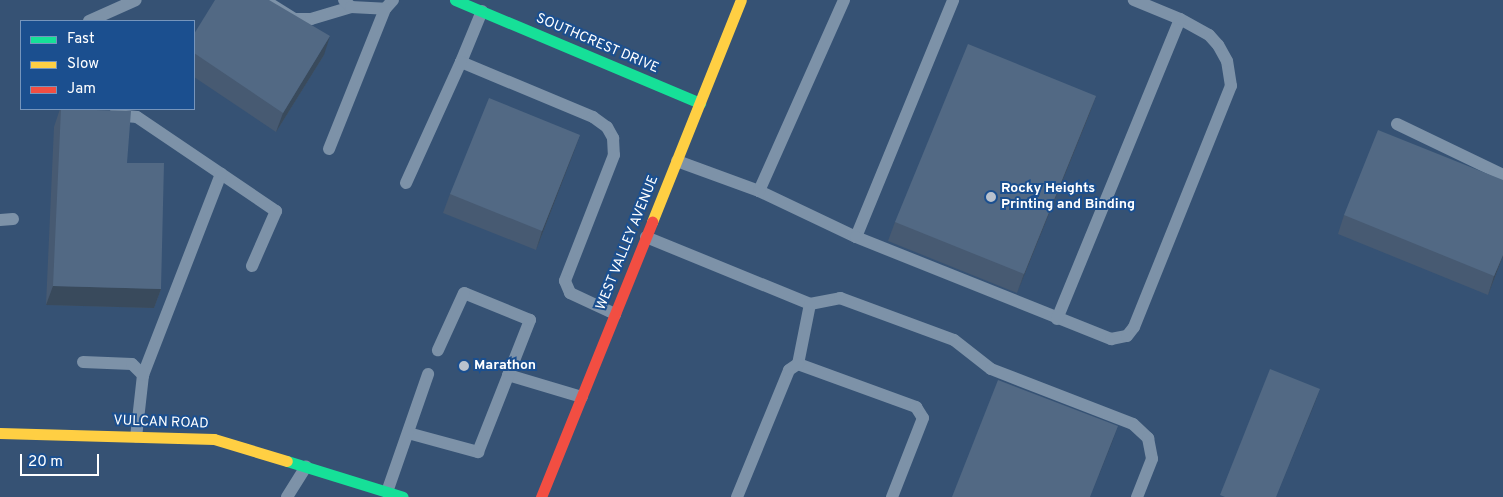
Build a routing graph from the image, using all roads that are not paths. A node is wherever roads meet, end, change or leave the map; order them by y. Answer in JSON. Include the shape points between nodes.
{"nodes":[{"id":1,"x":136,"y":0,"type":"edge"},
{"id":2,"x":264,"y":0,"type":"edge"},
{"id":3,"x":455,"y":0,"type":"edge"},
{"id":4,"x":741,"y":0,"type":"edge"},
{"id":5,"x":844,"y":0,"type":"edge"},
{"id":6,"x":954,"y":0,"type":"edge"},
{"id":7,"x":1134,"y":0,"type":"edge"},
{"id":8,"x":347,"y":4,"type":"edge"},
{"id":9,"x":389,"y":4,"type":"edge"},
{"id":10,"x":482,"y":11,"type":"junction"},
{"id":11,"x":1180,"y":19,"type":"junction"},
{"id":12,"x":90,"y":20,"type":"edge"},
{"id":13,"x":461,"y":62,"type":"junction"},
{"id":14,"x":700,"y":103,"type":"junction"},
{"id":15,"x":101,"y":114,"type":"edge"},
{"id":16,"x":1397,"y":124,"type":"dead end"},
{"id":17,"x":329,"y":149,"type":"dead end"},
{"id":18,"x":677,"y":161,"type":"junction"},
{"id":19,"x":221,"y":174,"type":"junction"},
{"id":20,"x":1503,"y":175,"type":"edge"},
{"id":21,"x":406,"y":183,"type":"dead end"},
{"id":22,"x":760,"y":191,"type":"junction"},
{"id":23,"x":13,"y":219,"type":"dead end"},
{"id":24,"x":0,"y":220,"type":"edge"},
{"id":25,"x":646,"y":237,"type":"junction"},
{"id":26,"x":856,"y":237,"type":"junction"},
{"id":27,"x":252,"y":266,"type":"dead end"},
{"id":28,"x":810,"y":304,"type":"junction"},
{"id":29,"x":615,"y":314,"type":"junction"},
{"id":30,"x":1056,"y":318,"type":"junction"},
{"id":31,"x":438,"y":350,"type":"dead end"},
{"id":32,"x":83,"y":362,"type":"dead end"},
{"id":33,"x":798,"y":364,"type":"junction"},
{"id":34,"x":428,"y":374,"type":"dead end"},
{"id":35,"x":143,"y":375,"type":"junction"},
{"id":36,"x":508,"y":375,"type":"junction"},
{"id":37,"x":582,"y":397,"type":"junction"},
{"id":38,"x":0,"y":433,"type":"edge"},
{"id":39,"x":408,"y":433,"type":"junction"},
{"id":40,"x":136,"y":437,"type":"junction"},
{"id":41,"x":306,"y":468,"type":"junction"},
{"id":42,"x":387,"y":492,"type":"junction"},
{"id":43,"x":286,"y":497,"type":"edge"},
{"id":44,"x":403,"y":497,"type":"edge"},
{"id":45,"x":541,"y":497,"type":"edge"},
{"id":46,"x":737,"y":497,"type":"edge"},
{"id":47,"x":892,"y":497,"type":"edge"},
{"id":48,"x":1136,"y":497,"type":"edge"}],
"edges":[{"from":1,"to":12,"type":"lane"},
{"from":2,"to":8,"type":"lane","via":[[295,19],[311,19]]},
{"from":3,"to":10,"type":"street","name":"SOUTHCREST DRIVE"},
{"from":4,"to":14,"type":"street","name":"WEST VALLEY AVENUE"},
{"from":5,"to":22,"type":"lane"},
{"from":6,"to":26,"type":"lane"},
{"from":7,"to":11,"type":"lane"},
{"from":8,"to":9,"type":"lane"},
{"from":9,"to":17,"type":"lane"},
{"from":10,"to":13,"type":"lane"},
{"from":10,"to":14,"type":"street","name":"SOUTHCREST DRIVE"},
{"from":11,"to":30,"type":"lane"},
{"from":11,"to":30,"type":"lane","via":[[1209,35],[1218,45],[1226,61],[1230,86],[1134,327],[1127,336],[1111,340]]},
{"from":13,"to":21,"type":"lane"},
{"from":13,"to":29,"type":"lane","via":[[594,117],[607,126],[613,138],[614,155],[564,281],[570,293]]},
{"from":14,"to":18,"type":"street","name":"WEST VALLEY AVENUE"},
{"from":15,"to":19,"type":"lane","via":[[137,117]]},
{"from":16,"to":20,"type":"lane"},
{"from":18,"to":22,"type":"lane"},
{"from":18,"to":25,"type":"street","name":"WEST VALLEY AVENUE"},
{"from":19,"to":27,"type":"lane","via":[[276,211]]},
{"from":19,"to":35,"type":"lane"},
{"from":22,"to":26,"type":"lane"},
{"from":23,"to":24,"type":"lane"},
{"from":25,"to":28,"type":"lane"},
{"from":25,"to":29,"type":"street","name":"WEST VALLEY AVENUE"},
{"from":26,"to":30,"type":"lane"},
{"from":28,"to":33,"type":"lane"},
{"from":28,"to":48,"type":"lane","via":[[840,298],[954,340],[992,369],[1133,424],[1148,438],[1152,459]]},
{"from":29,"to":37,"type":"street","name":"WEST VALLEY AVENUE"},
{"from":31,"to":36,"type":"lane","via":[[464,293],[530,320]]},
{"from":32,"to":35,"type":"lane","via":[[132,364]]},
{"from":33,"to":46,"type":"lane","via":[[789,370]]},
{"from":33,"to":47,"type":"lane","via":[[916,407],[923,418]]},
{"from":34,"to":39,"type":"lane"},
{"from":35,"to":40,"type":"lane"},
{"from":36,"to":37,"type":"lane"},
{"from":36,"to":39,"type":"lane","via":[[478,452]]},
{"from":37,"to":45,"type":"street","name":"WEST VALLEY AVENUE"},
{"from":38,"to":40,"type":"street","name":"VULCAN ROAD"},
{"from":39,"to":42,"type":"lane"},
{"from":40,"to":41,"type":"street","name":"VULCAN ROAD","via":[[214,439]]},
{"from":41,"to":42,"type":"street","name":"VULCAN ROAD"},
{"from":41,"to":43,"type":"lane"},
{"from":42,"to":44,"type":"street","name":"VULCAN ROAD"}]}
